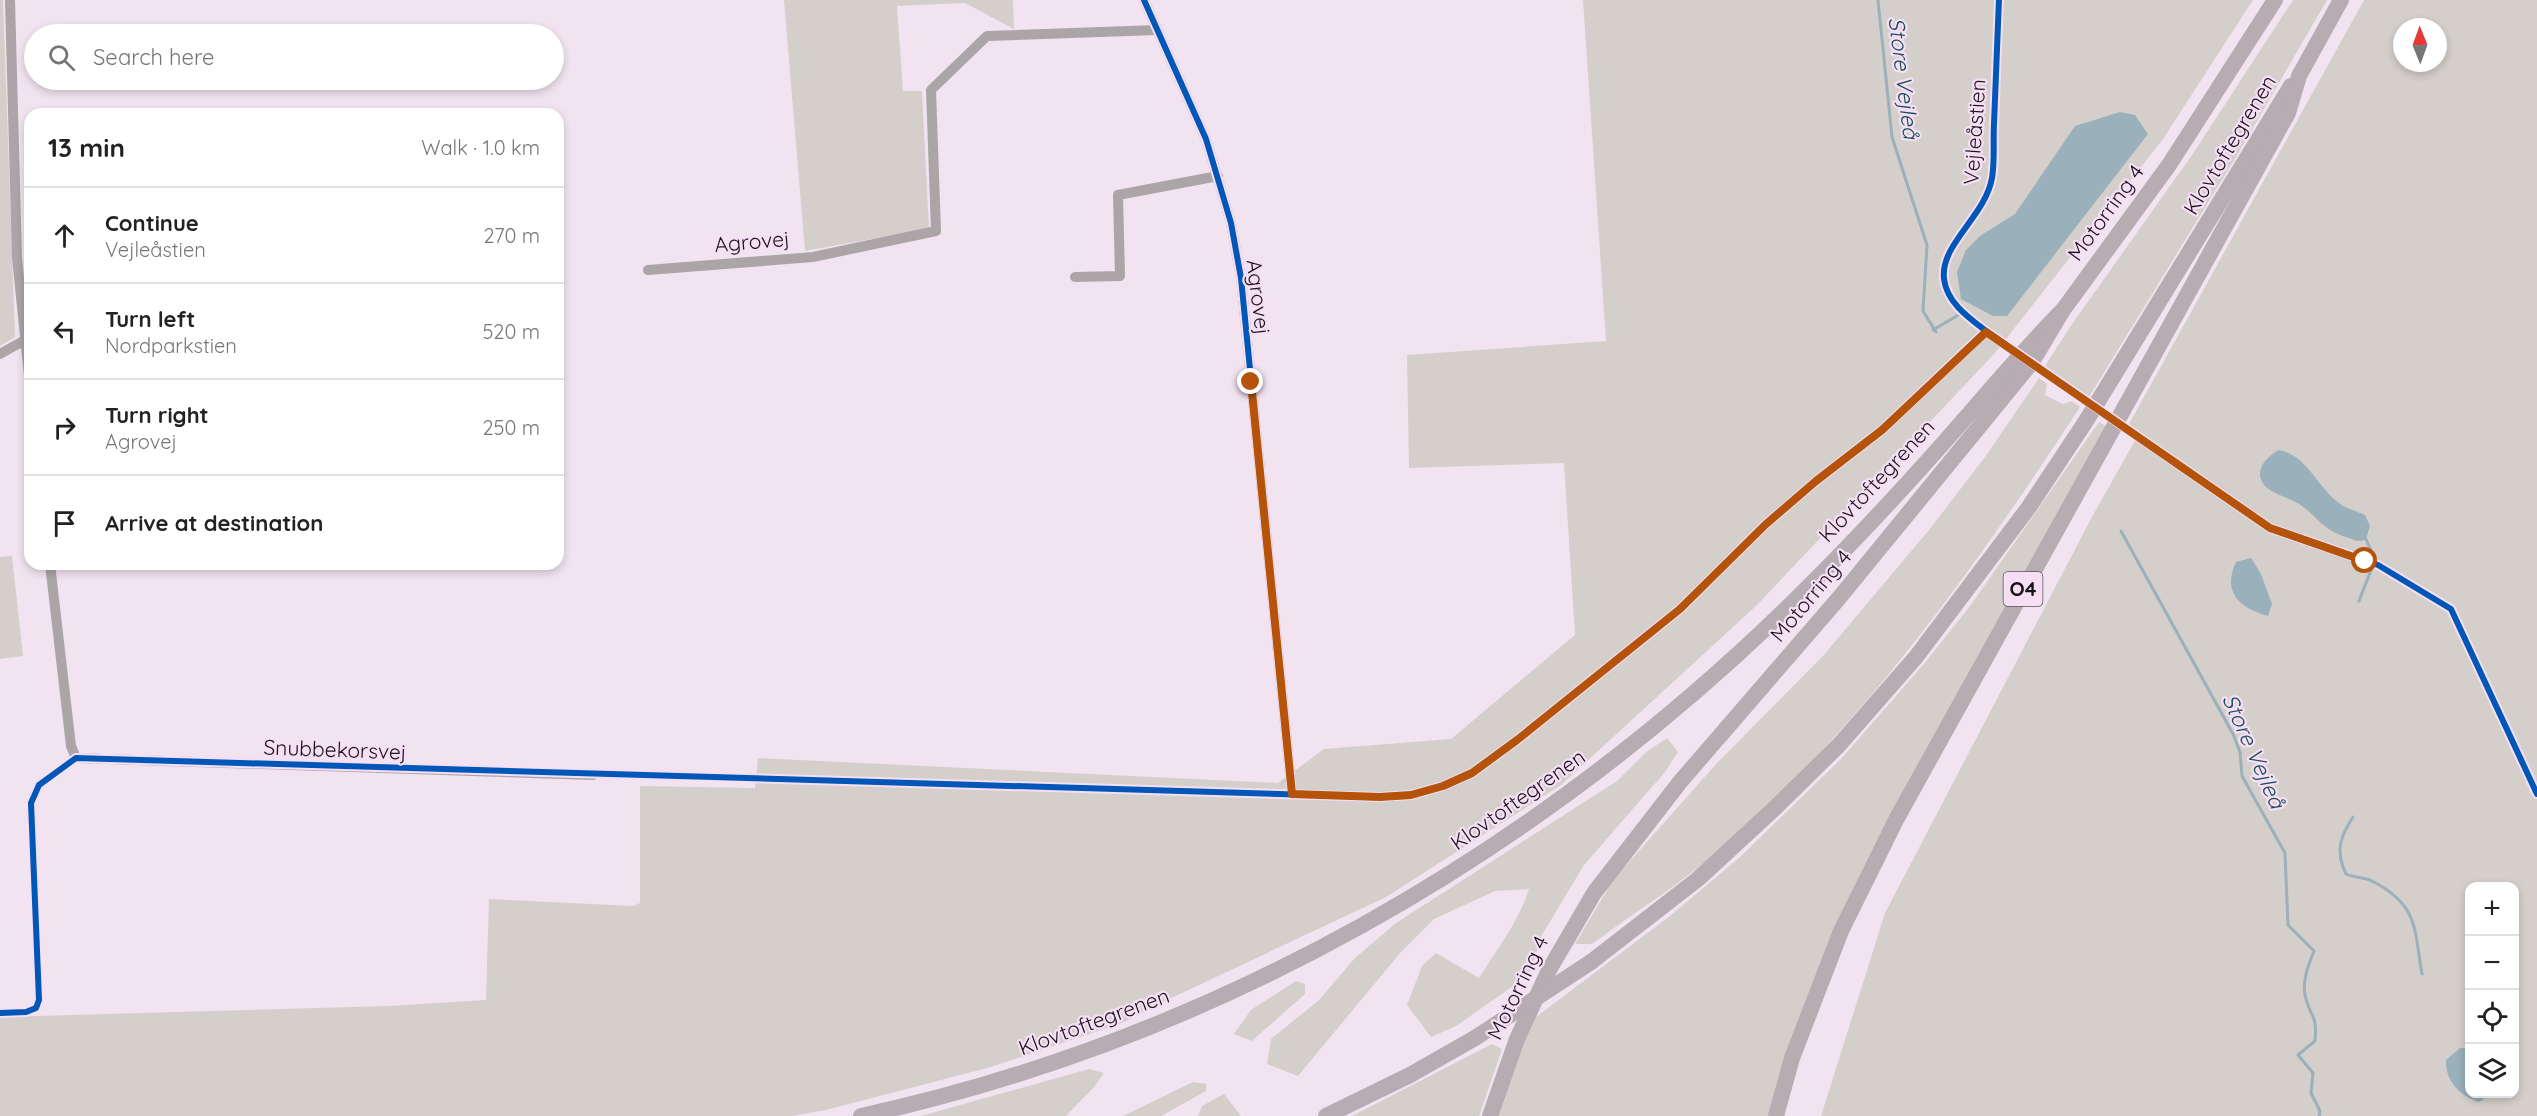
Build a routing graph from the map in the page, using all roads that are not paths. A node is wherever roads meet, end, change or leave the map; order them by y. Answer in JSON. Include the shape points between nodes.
{"nodes":[{"id":1,"x":10,"y":0,"type":"edge"},
{"id":2,"x":1144,"y":0,"type":"edge"},
{"id":3,"x":2276,"y":0,"type":"edge"},
{"id":4,"x":2341,"y":0,"type":"edge"},
{"id":5,"x":1156,"y":30,"type":"junction"},
{"id":6,"x":2298,"y":76,"type":"junction"},
{"id":7,"x":1218,"y":176,"type":"junction"},
{"id":8,"x":648,"y":270,"type":"dead end"},
{"id":9,"x":1075,"y":277,"type":"dead end"},
{"id":10,"x":2063,"y":310,"type":"junction"},
{"id":11,"x":24,"y":330,"type":"edge"},
{"id":12,"x":24,"y":341,"type":"edge"},
{"id":13,"x":0,"y":354,"type":"edge"},
{"id":14,"x":51,"y":570,"type":"edge"},
{"id":15,"x":593,"y":775,"type":"dead end"},
{"id":16,"x":1292,"y":794,"type":"dead end"},
{"id":17,"x":861,"y":1116,"type":"edge"},
{"id":18,"x":1326,"y":1116,"type":"edge"},
{"id":19,"x":1490,"y":1116,"type":"edge"},
{"id":20,"x":1776,"y":1116,"type":"edge"}],
"edges":[{"from":1,"to":11,"type":"street","via":[[17,258]]},
{"from":2,"to":5,"type":"street","name":"Agrovej"},
{"from":3,"to":10,"type":"highway","name":"Motorring 4","via":[[2169,165]]},
{"from":4,"to":6,"type":"highway","number":"O4"},
{"from":5,"to":7,"type":"street","name":"Agrovej","via":[[1206,139]]},
{"from":5,"to":8,"type":"street","name":"Agrovej","via":[[987,36],[932,90],[936,231],[813,257]]},
{"from":6,"to":18,"type":"highway","name":"Klovtoftegrenen","bridge":true,"via":[[2173,283],[2029,507],[1916,657],[1839,745],[1698,879],[1590,962],[1475,1038]]},
{"from":6,"to":20,"type":"highway","number":"O4","via":[[2288,113],[1897,818],[1841,932],[1792,1058]]},
{"from":7,"to":9,"type":"street","via":[[1118,195],[1120,276]]},
{"from":7,"to":16,"type":"street","name":"Agrovej","via":[[1241,278]]},
{"from":10,"to":17,"type":"highway","name":"Klovtoftegrenen","via":[[2019,354],[1860,534],[1790,605],[1642,736],[1513,834],[1356,930],[1156,1026],[1021,1073]]},
{"from":10,"to":19,"type":"highway","name":"Motorring 4","via":[[2032,362],[1937,481],[1680,782],[1594,893],[1549,970],[1517,1039]]},
{"from":12,"to":13,"type":"street"},
{"from":14,"to":15,"type":"street","name":"Snubbekorsvej","via":[[71,746],[76,758]]}]}
